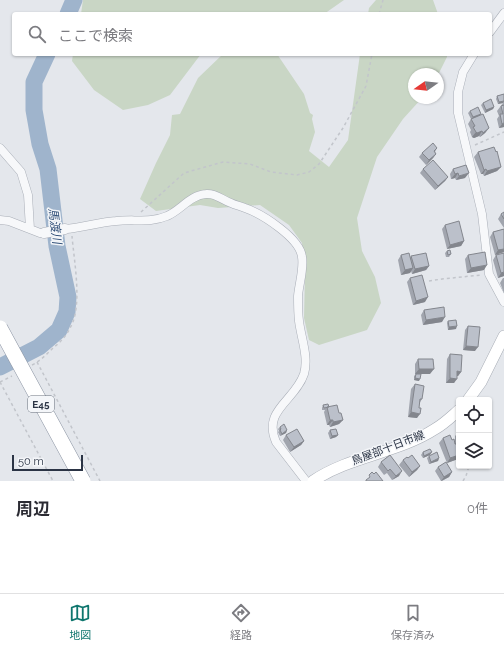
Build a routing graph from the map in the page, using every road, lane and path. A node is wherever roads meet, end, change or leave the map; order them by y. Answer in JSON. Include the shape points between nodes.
{"nodes":[{"id":1,"x":383,"y":0,"type":"edge"},
{"id":2,"x":380,"y":12,"type":"edge"},
{"id":3,"x":504,"y":13,"type":"edge"},
{"id":4,"x":492,"y":29,"type":"edge"},
{"id":5,"x":372,"y":56,"type":"edge"},
{"id":6,"x":473,"y":56,"type":"edge"},
{"id":7,"x":504,"y":132,"type":"edge"},
{"id":8,"x":0,"y":148,"type":"edge"},
{"id":9,"x":466,"y":150,"type":"junction"},
{"id":10,"x":0,"y":220,"type":"edge"},
{"id":11,"x":132,"y":220,"type":"junction"},
{"id":12,"x":30,"y":229,"type":"junction"},
{"id":13,"x":69,"y":229,"type":"junction"},
{"id":14,"x":44,"y":233,"type":"joint"},
{"id":15,"x":489,"y":274,"type":"junction"},
{"id":16,"x":429,"y":282,"type":"dead end"},
{"id":17,"x":504,"y":302,"type":"edge"},
{"id":18,"x":0,"y":328,"type":"edge"},
{"id":19,"x":504,"y":336,"type":"edge"},
{"id":20,"x":37,"y":362,"type":"junction"},
{"id":21,"x":31,"y":365,"type":"dead end"},
{"id":22,"x":12,"y":375,"type":"dead end"},
{"id":23,"x":0,"y":382,"type":"edge"},
{"id":24,"x":470,"y":397,"type":"edge"},
{"id":25,"x":456,"y":413,"type":"edge"},
{"id":26,"x":468,"y":469,"type":"edge"},
{"id":27,"x":53,"y":481,"type":"edge"},
{"id":28,"x":83,"y":481,"type":"edge"},
{"id":29,"x":100,"y":481,"type":"edge"},
{"id":30,"x":306,"y":481,"type":"edge"},
{"id":31,"x":313,"y":481,"type":"edge"},
{"id":32,"x":462,"y":481,"type":"edge"}],
"edges":[{"from":1,"to":2,"type":"path"},
{"from":3,"to":4,"type":"street"},
{"from":5,"to":11,"type":"path","via":[[366,86],[343,128],[319,164],[309,172],[297,175],[271,172],[250,164],[223,162],[184,172]]},
{"from":6,"to":9,"type":"street","via":[[463,72],[458,92],[458,113]]},
{"from":7,"to":9,"type":"path"},
{"from":8,"to":12,"type":"street","via":[[21,172],[28,195]]},
{"from":9,"to":15,"type":"street","via":[[482,214]]},
{"from":10,"to":12,"type":"street"},
{"from":11,"to":13,"type":"street"},
{"from":11,"to":30,"type":"street","via":[[150,221],[167,216],[192,199],[205,194],[215,195],[246,208],[284,230],[296,243],[302,257],[298,296],[305,357],[304,374],[299,385],[276,412],[272,428],[276,442]]},
{"from":12,"to":14,"type":"street"},
{"from":13,"to":14,"type":"street"},
{"from":13,"to":20,"type":"path","via":[[78,298],[76,314],[71,328],[62,341]]},
{"from":15,"to":16,"type":"path","via":[[442,278]]},
{"from":15,"to":17,"type":"street"},
{"from":18,"to":28,"type":"highway","number":"E45","bridge":true},
{"from":19,"to":24,"type":"main road","via":[[481,382]]},
{"from":20,"to":21,"type":"path"},
{"from":20,"to":29,"type":"path"},
{"from":22,"to":23,"type":"path"},
{"from":23,"to":27,"type":"path"},
{"from":25,"to":31,"type":"main road","name":"鳥屋部十日市線","via":[[420,438],[342,466]]},
{"from":26,"to":32,"type":"path"}]}
